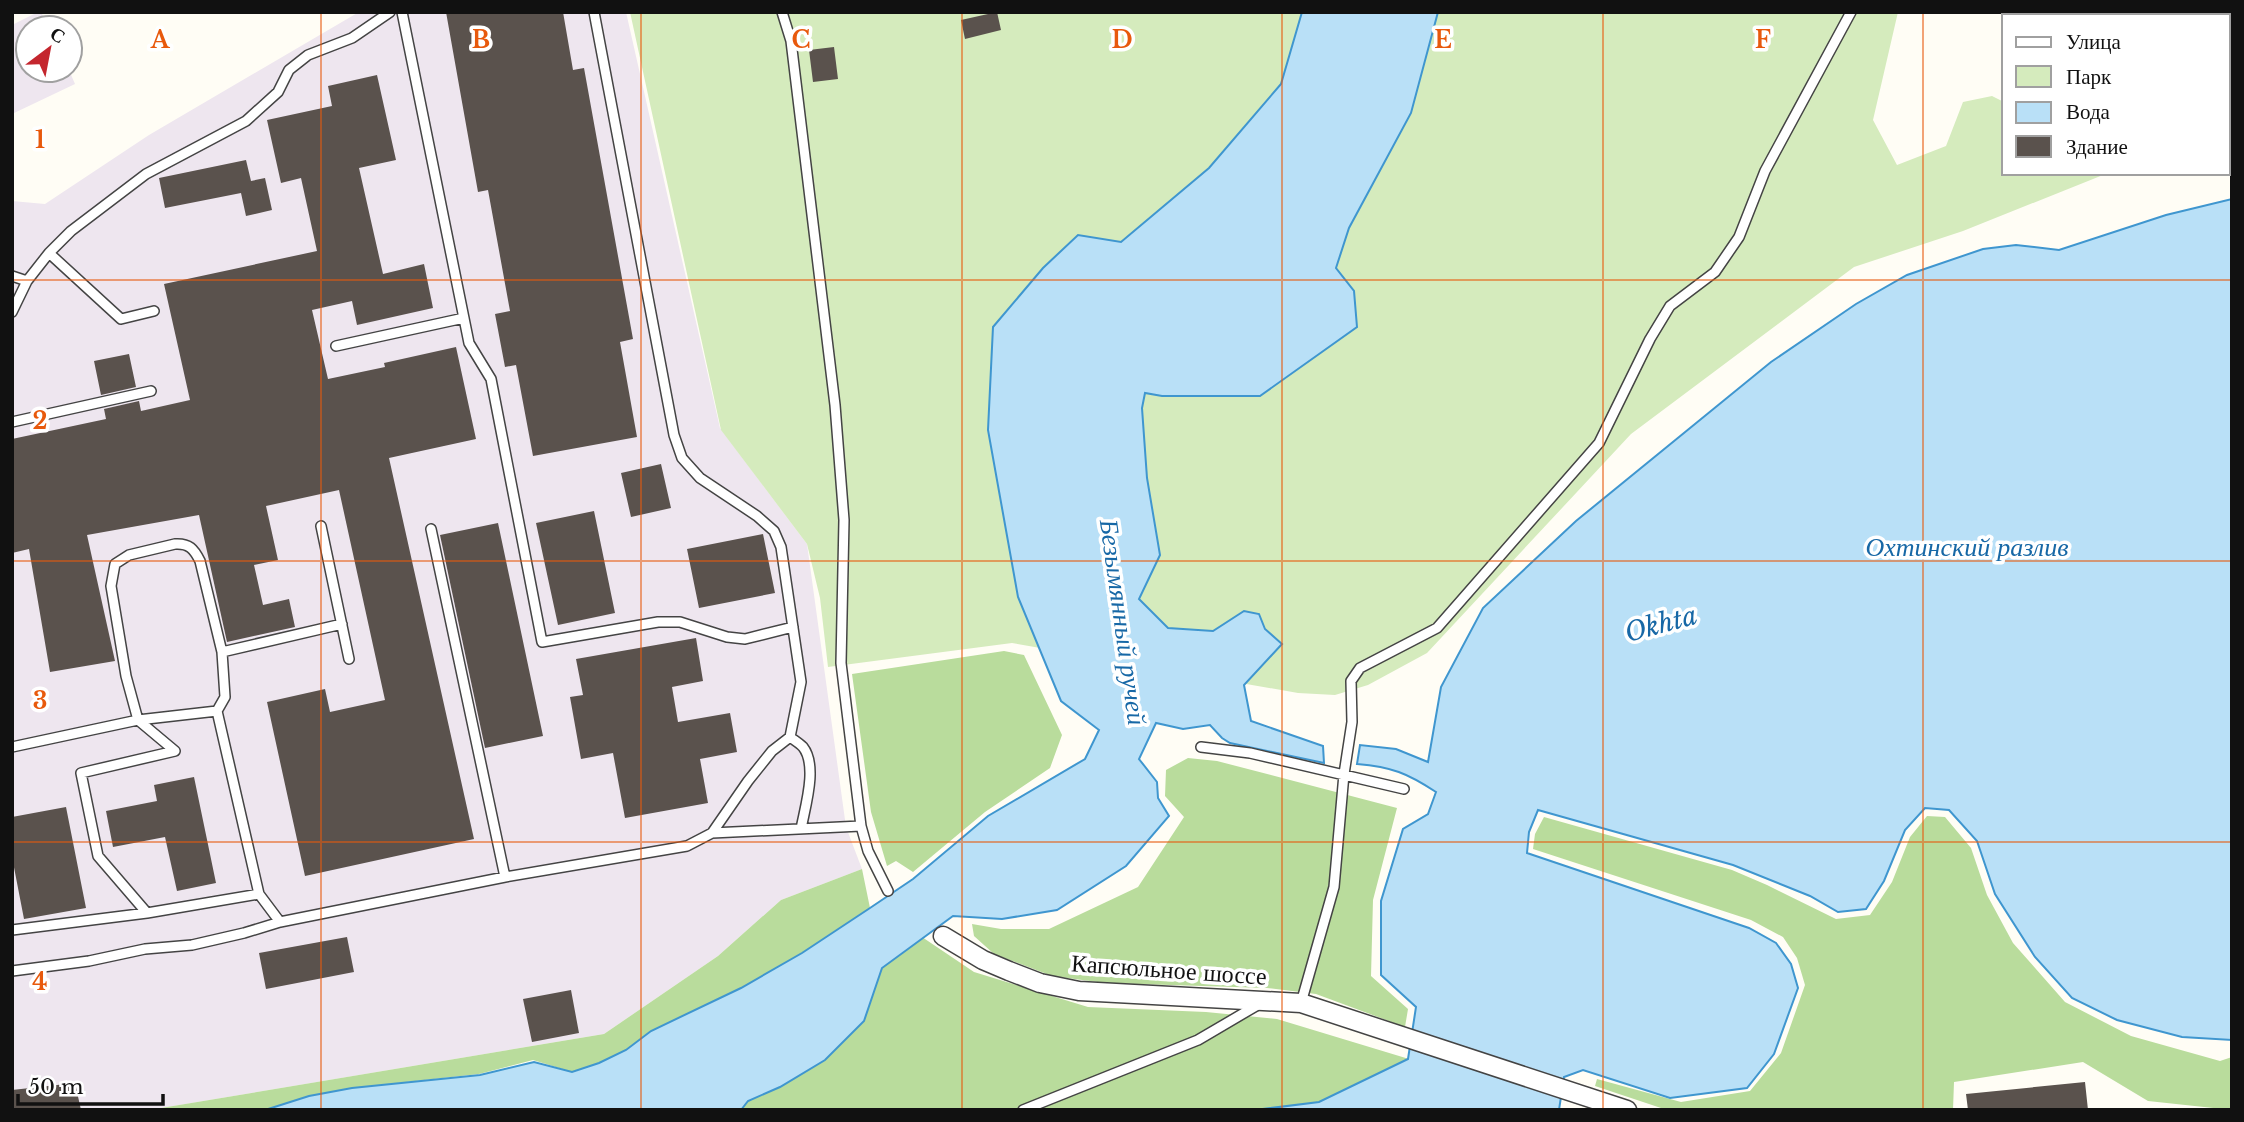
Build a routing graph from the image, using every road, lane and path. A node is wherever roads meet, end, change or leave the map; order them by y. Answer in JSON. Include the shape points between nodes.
{"nodes":[{"id":1,"x":390,"y":12,"type":"edge"},
{"id":2,"x":402,"y":12,"type":"edge"},
{"id":3,"x":594,"y":12,"type":"edge"},
{"id":4,"x":782,"y":12,"type":"edge"},
{"id":5,"x":1850,"y":12,"type":"edge"},
{"id":6,"x":49,"y":253,"type":"junction"},
{"id":7,"x":12,"y":276,"type":"edge"},
{"id":8,"x":27,"y":281,"type":"junction"},
{"id":9,"x":154,"y":311,"type":"dead end"},
{"id":10,"x":12,"y":312,"type":"edge"},
{"id":11,"x":464,"y":318,"type":"junction"},
{"id":12,"x":336,"y":346,"type":"dead end"},
{"id":13,"x":151,"y":391,"type":"dead end"},
{"id":14,"x":12,"y":422,"type":"edge"},
{"id":15,"x":321,"y":526,"type":"dead end"},
{"id":16,"x":431,"y":529,"type":"dead end"},
{"id":17,"x":342,"y":624,"type":"junction"},
{"id":18,"x":793,"y":627,"type":"junction"},
{"id":19,"x":222,"y":652,"type":"junction"},
{"id":20,"x":349,"y":659,"type":"dead end"},
{"id":21,"x":217,"y":711,"type":"junction"},
{"id":22,"x":138,"y":720,"type":"junction"},
{"id":23,"x":790,"y":737,"type":"junction"},
{"id":24,"x":12,"y":747,"type":"edge"},
{"id":25,"x":1201,"y":747,"type":"dead end"},
{"id":26,"x":1344,"y":774,"type":"junction"},
{"id":27,"x":1404,"y":789,"type":"dead end"},
{"id":28,"x":861,"y":826,"type":"junction"},
{"id":29,"x":801,"y":829,"type":"junction"},
{"id":30,"x":712,"y":833,"type":"junction"},
{"id":31,"x":505,"y":877,"type":"junction"},
{"id":32,"x":888,"y":891,"type":"dead end"},
{"id":33,"x":259,"y":894,"type":"junction"},
{"id":34,"x":147,"y":913,"type":"junction"},
{"id":35,"x":280,"y":922,"type":"junction"},
{"id":36,"x":12,"y":930,"type":"edge"},
{"id":37,"x":943,"y":936,"type":"dead end"},
{"id":38,"x":12,"y":971,"type":"edge"},
{"id":39,"x":1265,"y":1001,"type":"junction"},
{"id":40,"x":1301,"y":1003,"type":"junction"},
{"id":41,"x":1023,"y":1110,"type":"edge"},
{"id":42,"x":1628,"y":1110,"type":"edge"}],
"edges":[{"from":1,"to":6,"type":"lane","via":[[352,38],[308,55],[289,70],[278,92],[246,121],[146,174]]},
{"from":2,"to":11,"type":"lane"},
{"from":3,"to":18,"type":"lane","via":[[674,435],[682,458],[700,478],[774,531],[781,547]]},
{"from":4,"to":28,"type":"lane","via":[[791,41],[836,418],[845,520],[841,663]]},
{"from":5,"to":26,"type":"lane","via":[[1765,171],[1739,237],[1714,272],[1670,306],[1599,443],[1437,628],[1360,668],[1352,681],[1352,722]]},
{"from":6,"to":8,"type":"lane"},
{"from":6,"to":9,"type":"lane","via":[[121,319]]},
{"from":7,"to":8,"type":"lane"},
{"from":8,"to":10,"type":"lane"},
{"from":11,"to":12,"type":"lane"},
{"from":11,"to":18,"type":"lane","via":[[469,343],[491,379],[542,642],[658,622],[680,622],[746,639]]},
{"from":13,"to":14,"type":"lane"},
{"from":15,"to":17,"type":"lane"},
{"from":16,"to":31,"type":"lane"},
{"from":17,"to":19,"type":"lane"},
{"from":17,"to":20,"type":"lane"},
{"from":18,"to":23,"type":"lane","via":[[801,682]]},
{"from":19,"to":21,"type":"lane","via":[[225,697]]},
{"from":19,"to":22,"type":"lane","via":[[200,561],[190,546],[183,543],[129,555],[115,564],[111,586]]},
{"from":21,"to":22,"type":"lane"},
{"from":21,"to":33,"type":"lane"},
{"from":22,"to":24,"type":"lane"},
{"from":22,"to":34,"type":"lane","via":[[175,751],[81,773],[98,856]]},
{"from":23,"to":29,"type":"lane","via":[[803,748],[809,762]]},
{"from":23,"to":30,"type":"lane","via":[[772,751]]},
{"from":25,"to":26,"type":"lane"},
{"from":26,"to":27,"type":"lane"},
{"from":26,"to":40,"type":"lane","via":[[1334,887]]},
{"from":28,"to":29,"type":"lane"},
{"from":28,"to":32,"type":"lane"},
{"from":29,"to":30,"type":"lane"},
{"from":30,"to":31,"type":"lane","via":[[687,846]]},
{"from":31,"to":35,"type":"lane"},
{"from":33,"to":34,"type":"lane"},
{"from":33,"to":35,"type":"lane"},
{"from":34,"to":36,"type":"lane"},
{"from":35,"to":38,"type":"lane","via":[[192,945]]},
{"from":37,"to":39,"type":"street","name":"Капсюльное шоссе","via":[[983,960],[1040,983],[1079,991]]},
{"from":39,"to":40,"type":"street","name":"Капсюльное шоссе"},
{"from":39,"to":41,"type":"lane","via":[[1199,1040]]},
{"from":40,"to":42,"type":"street","name":"Капсюльное шоссе"}]}
